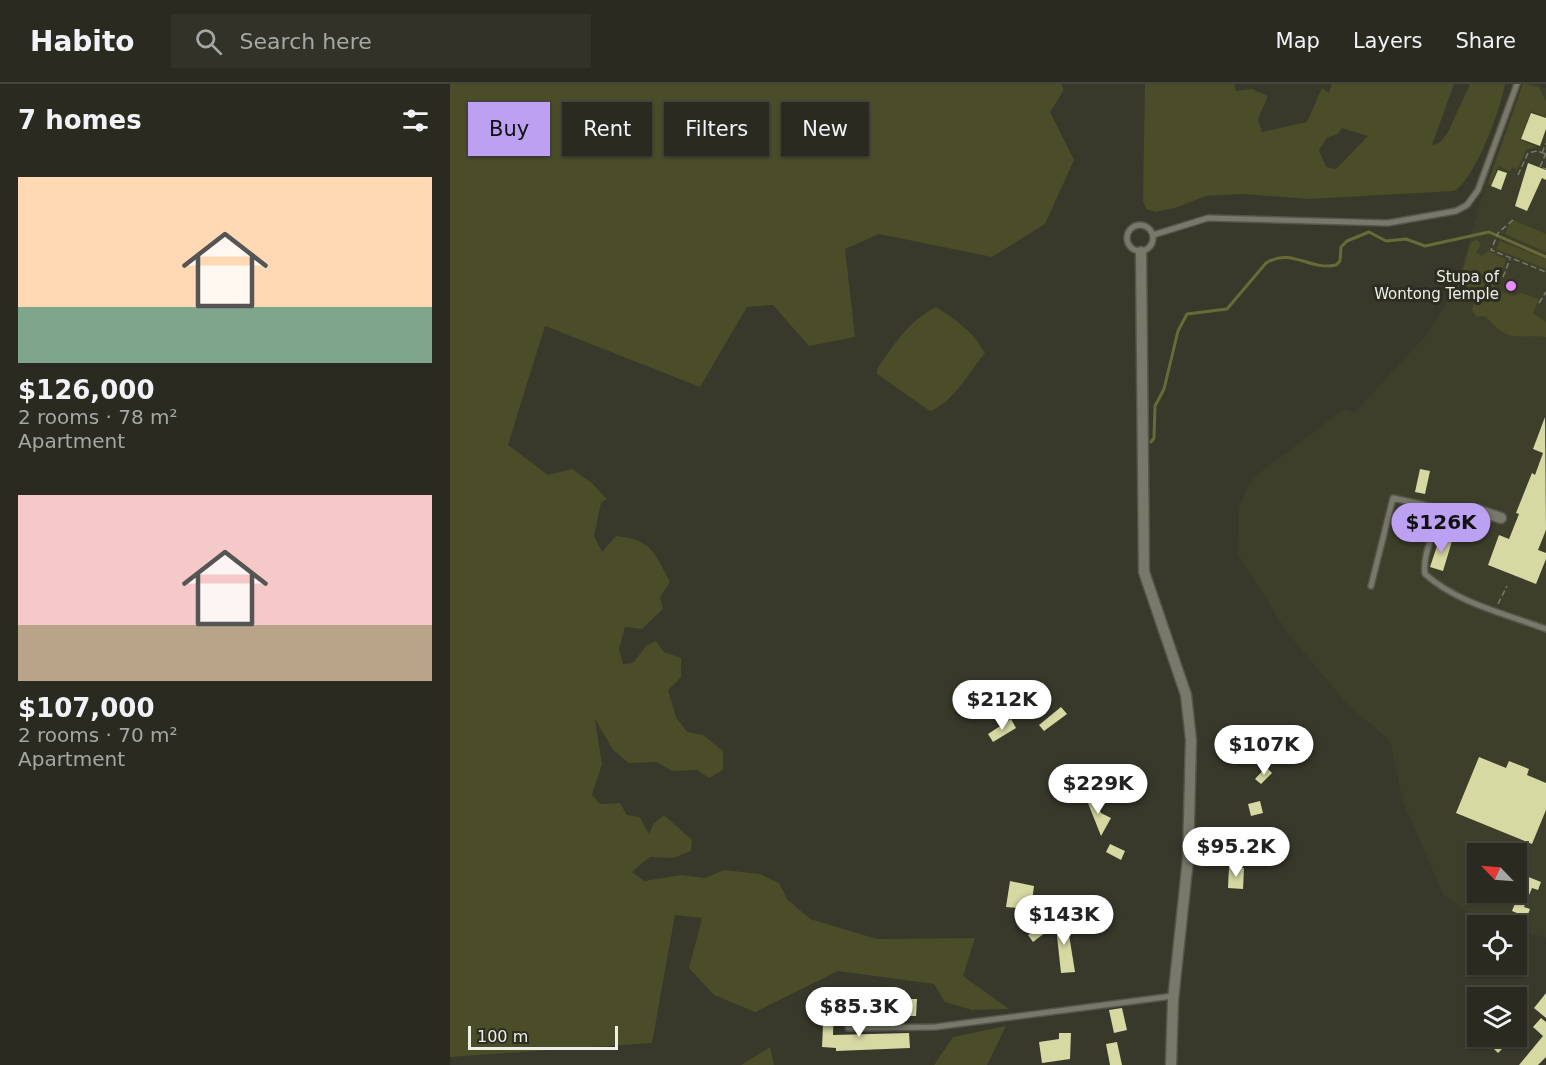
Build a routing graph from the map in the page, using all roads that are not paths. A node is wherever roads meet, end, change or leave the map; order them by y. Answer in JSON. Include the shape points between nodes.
{"nodes":[{"id":1,"x":1517,"y":84,"type":"edge"},
{"id":2,"x":1153,"y":235,"type":"junction"},
{"id":3,"x":1141,"y":252,"type":"junction"},
{"id":4,"x":1438,"y":511,"type":"junction"},
{"id":5,"x":1501,"y":518,"type":"dead end"},
{"id":6,"x":1371,"y":586,"type":"dead end"},
{"id":7,"x":1546,"y":629,"type":"edge"},
{"id":8,"x":1173,"y":996,"type":"junction"},
{"id":9,"x":848,"y":1028,"type":"dead end"},
{"id":10,"x":1171,"y":1065,"type":"edge"}],
"edges":[{"from":1,"to":2,"type":"lane","via":[[1478,190],[1456,211],[1388,223],[1208,218]]},
{"from":2,"to":3,"type":"lane","via":[[1151,246]]},
{"from":2,"to":3,"type":"lane","via":[[1145,226],[1129,231],[1130,248]]},
{"from":3,"to":8,"type":"street","via":[[1144,572],[1186,695],[1191,740],[1188,859]]},
{"from":4,"to":5,"type":"street","via":[[1477,510]]},
{"from":4,"to":6,"type":"lane","via":[[1393,498]]},
{"from":4,"to":7,"type":"lane","via":[[1425,574],[1438,585]]},
{"from":8,"to":9,"type":"lane","via":[[935,1028]]},
{"from":8,"to":10,"type":"street"}]}
